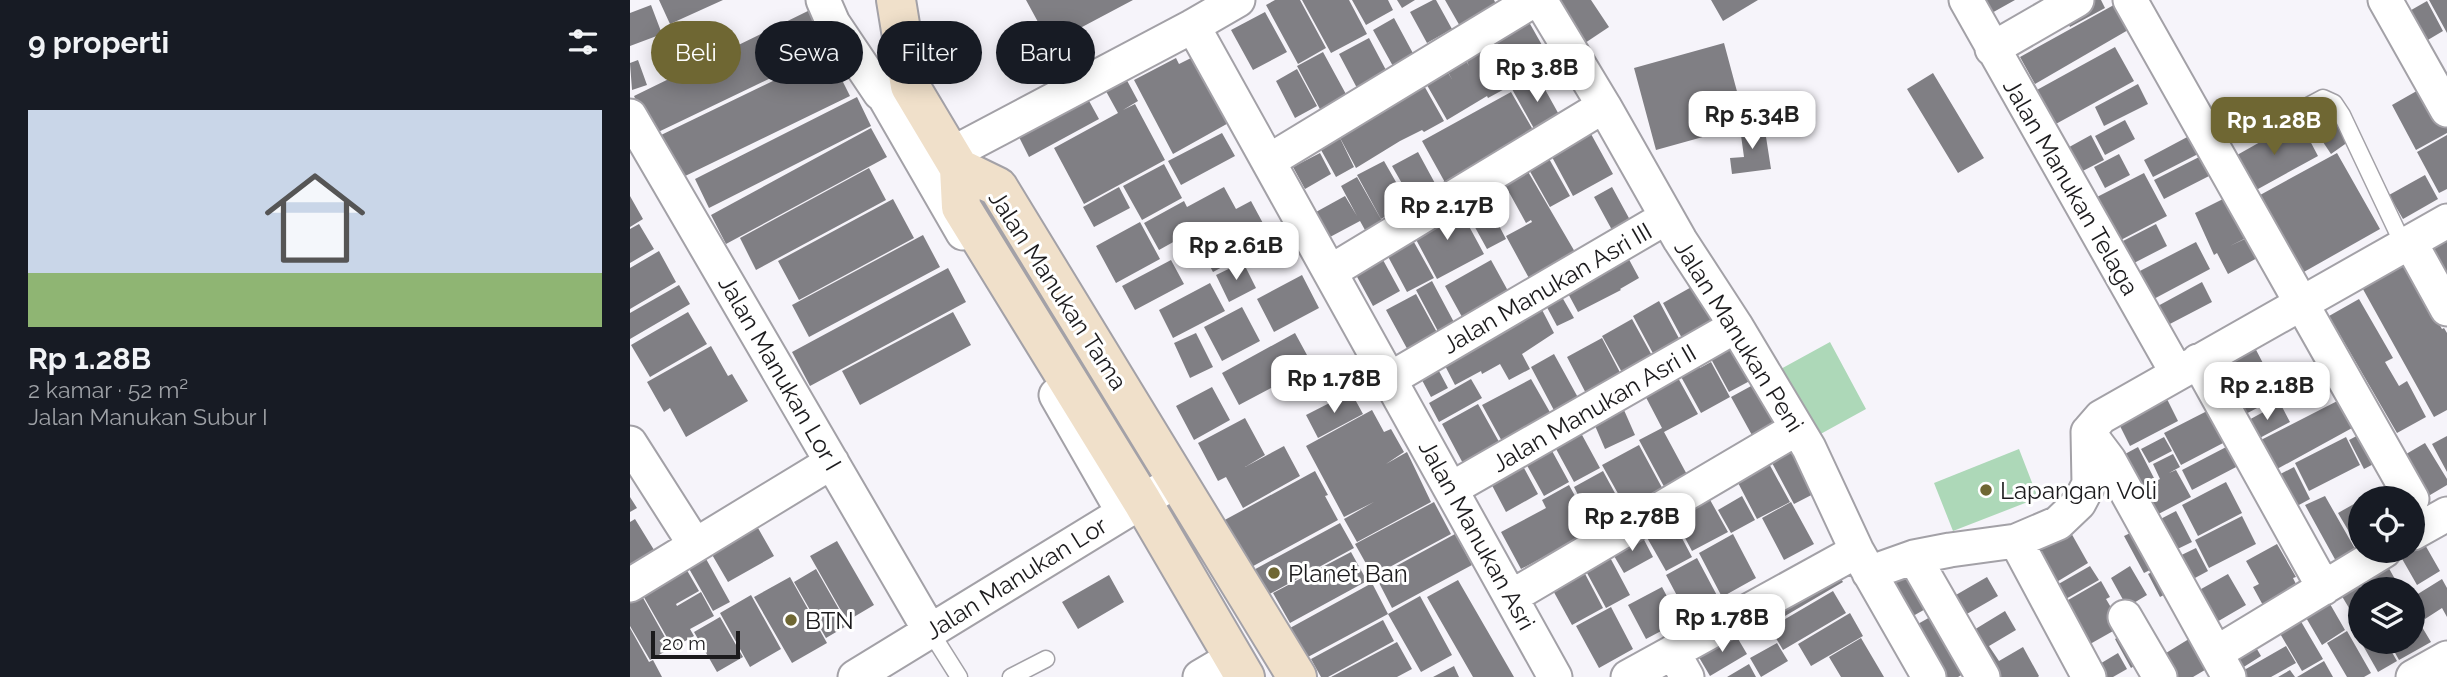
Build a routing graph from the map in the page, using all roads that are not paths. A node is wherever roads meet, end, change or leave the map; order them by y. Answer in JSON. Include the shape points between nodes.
{"nodes":[{"id":1,"x":823,"y":0,"type":"edge"},
{"id":2,"x":896,"y":0,"type":"edge"},
{"id":3,"x":1238,"y":0,"type":"edge"},
{"id":4,"x":1534,"y":0,"type":"edge"},
{"id":5,"x":1540,"y":0,"type":"edge"},
{"id":6,"x":1966,"y":0,"type":"edge"},
{"id":7,"x":2077,"y":0,"type":"edge"},
{"id":8,"x":2130,"y":0,"type":"edge"},
{"id":9,"x":2385,"y":0,"type":"edge"},
{"id":10,"x":1193,"y":26,"type":"junction"},
{"id":11,"x":1992,"y":49,"type":"junction"},
{"id":12,"x":2438,"y":71,"type":"edge"},
{"id":13,"x":897,"y":91,"type":"junction"},
{"id":14,"x":1604,"y":106,"type":"junction"},
{"id":15,"x":2447,"y":110,"type":"edge"},
{"id":16,"x":630,"y":116,"type":"edge"},
{"id":17,"x":2274,"y":124,"type":"dead end"},
{"id":18,"x":955,"y":161,"type":"junction"},
{"id":19,"x":1269,"y":161,"type":"junction"},
{"id":20,"x":1667,"y":217,"type":"junction"},
{"id":21,"x":2447,"y":221,"type":"edge"},
{"id":22,"x":2407,"y":244,"type":"junction"},
{"id":23,"x":1331,"y":272,"type":"junction"},
{"id":24,"x":2300,"y":304,"type":"junction"},
{"id":25,"x":2447,"y":309,"type":"edge"},
{"id":26,"x":1736,"y":326,"type":"junction"},
{"id":27,"x":2188,"y":367,"type":"junction"},
{"id":28,"x":1390,"y":379,"type":"junction"},
{"id":29,"x":1796,"y":429,"type":"junction"},
{"id":30,"x":2088,"y":432,"type":"junction"},
{"id":31,"x":630,"y":443,"type":"edge"},
{"id":32,"x":832,"y":462,"type":"junction"},
{"id":33,"x":1177,"y":480,"type":"junction"},
{"id":34,"x":2405,"y":486,"type":"edge"},
{"id":35,"x":1451,"y":489,"type":"junction"},
{"id":36,"x":1132,"y":507,"type":"junction"},
{"id":37,"x":2016,"y":541,"type":"junction"},
{"id":38,"x":695,"y":545,"type":"junction"},
{"id":39,"x":1914,"y":557,"type":"junction"},
{"id":40,"x":1863,"y":562,"type":"junction"},
{"id":41,"x":2365,"y":563,"type":"edge"},
{"id":42,"x":630,"y":585,"type":"edge"},
{"id":43,"x":2324,"y":588,"type":"junction"},
{"id":44,"x":1511,"y":597,"type":"junction"},
{"id":45,"x":2125,"y":617,"type":"dead end"},
{"id":46,"x":930,"y":631,"type":"junction"},
{"id":47,"x":2447,"y":658,"type":"edge"},
{"id":48,"x":1046,"y":659,"type":"dead end"},
{"id":49,"x":1680,"y":665,"type":"edge"},
{"id":50,"x":2222,"y":665,"type":"edge"},
{"id":51,"x":1239,"y":667,"type":"edge"},
{"id":52,"x":855,"y":677,"type":"edge"},
{"id":53,"x":959,"y":677,"type":"edge"},
{"id":54,"x":1011,"y":677,"type":"edge"},
{"id":55,"x":1200,"y":677,"type":"edge"},
{"id":56,"x":1297,"y":677,"type":"edge"},
{"id":57,"x":1555,"y":677,"type":"edge"},
{"id":58,"x":1628,"y":677,"type":"edge"},
{"id":59,"x":1929,"y":677,"type":"edge"},
{"id":60,"x":1983,"y":677,"type":"edge"},
{"id":61,"x":2089,"y":677,"type":"edge"},
{"id":62,"x":2160,"y":677,"type":"edge"},
{"id":63,"x":2413,"y":677,"type":"edge"}],
"edges":[{"from":1,"to":13,"type":"street","via":[[874,87]]},
{"from":2,"to":13,"type":"street"},
{"from":3,"to":10,"type":"street"},
{"from":4,"to":19,"type":"street"},
{"from":5,"to":14,"type":"street","name":"Jalan Manukan Peni"},
{"from":6,"to":11,"type":"street","name":"Jalan Manukan Telaga"},
{"from":7,"to":11,"type":"street"},
{"from":8,"to":24,"type":"street"},
{"from":9,"to":12,"type":"street"},
{"from":10,"to":18,"type":"street"},
{"from":10,"to":19,"type":"street","name":"Jalan Manukan Asri"},
{"from":11,"to":27,"type":"street","name":"Jalan Manukan Telaga"},
{"from":12,"to":15,"type":"street"},
{"from":13,"to":18,"type":"street"},
{"from":13,"to":36,"type":"street"},
{"from":14,"to":20,"type":"street","name":"Jalan Manukan Peni"},
{"from":14,"to":23,"type":"street"},
{"from":16,"to":32,"type":"street","name":"Jalan Manukan Lor I"},
{"from":17,"to":22,"type":"lane","via":[[2323,98],[2334,103]]},
{"from":18,"to":33,"type":"street","name":"Jalan Manukan Tama","via":[[998,187]]},
{"from":18,"to":36,"type":"street","name":"Jalan Manukan Tama","via":[[961,207]]},
{"from":19,"to":23,"type":"street","name":"Jalan Manukan Asri"},
{"from":20,"to":26,"type":"street","name":"Jalan Manukan Peni"},
{"from":20,"to":28,"type":"street","name":"Jalan Manukan Asri III"},
{"from":21,"to":22,"type":"street"},
{"from":22,"to":24,"type":"street"},
{"from":22,"to":25,"type":"street"},
{"from":23,"to":28,"type":"street","name":"Jalan Manukan Asri"},
{"from":24,"to":27,"type":"street"},
{"from":24,"to":34,"type":"street"},
{"from":26,"to":29,"type":"street","name":"Jalan Manukan Peni"},
{"from":26,"to":35,"type":"street","name":"Jalan Manukan Asri II"},
{"from":27,"to":30,"type":"street","via":[[2101,418]]},
{"from":27,"to":43,"type":"street","name":"Jalan Manukan Telaga"},
{"from":28,"to":35,"type":"street","name":"Jalan Manukan Asri"},
{"from":29,"to":40,"type":"street","name":"Jalan Manukan Peni"},
{"from":29,"to":44,"type":"street"},
{"from":30,"to":37,"type":"street","via":[[2089,484],[2079,503],[2058,523]]},
{"from":30,"to":50,"type":"street","via":[[2109,460]]},
{"from":31,"to":38,"type":"street"},
{"from":32,"to":38,"type":"street"},
{"from":32,"to":46,"type":"street","name":"Jalan Manukan Lor I"},
{"from":33,"to":36,"type":"street","name":"Jalan Manukan Lor"},
{"from":33,"to":56,"type":"street","name":"Jalan Manukan Tama"},
{"from":35,"to":44,"type":"street","name":"Jalan Manukan Asri"},
{"from":36,"to":46,"type":"street","name":"Jalan Manukan Lor"},
{"from":36,"to":51,"type":"street","name":"Jalan Manukan Tama"},
{"from":37,"to":39,"type":"street"},
{"from":37,"to":61,"type":"street"},
{"from":38,"to":42,"type":"street"},
{"from":39,"to":40,"type":"street"},
{"from":39,"to":60,"type":"street"},
{"from":40,"to":49,"type":"street"},
{"from":40,"to":59,"type":"street","name":"Jalan Manukan Peni"},
{"from":41,"to":43,"type":"street"},
{"from":43,"to":50,"type":"street"},
{"from":44,"to":57,"type":"street","name":"Jalan Manukan Asri"},
{"from":45,"to":62,"type":"street"},
{"from":46,"to":52,"type":"street","name":"Jalan Manukan Lor"},
{"from":46,"to":53,"type":"lane"},
{"from":47,"to":63,"type":"street"},
{"from":48,"to":54,"type":"lane"},
{"from":49,"to":58,"type":"street"},
{"from":51,"to":55,"type":"street"}]}
